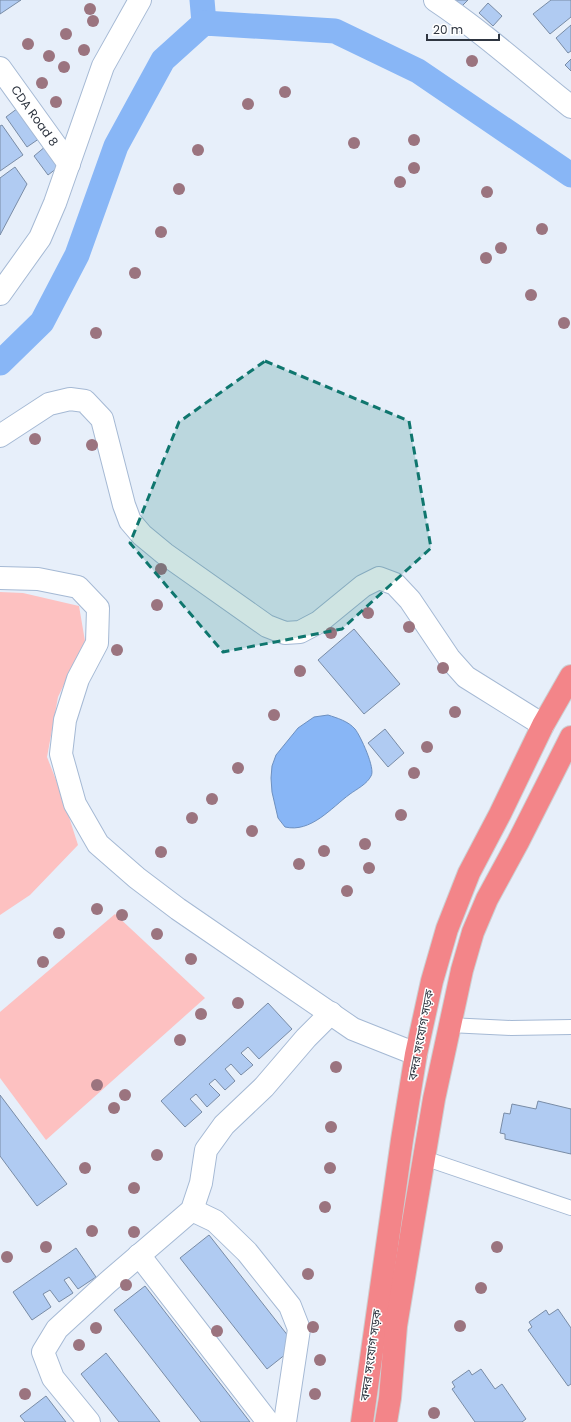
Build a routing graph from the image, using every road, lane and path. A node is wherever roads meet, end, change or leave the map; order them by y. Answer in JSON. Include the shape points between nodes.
{"nodes":[{"id":1,"x":140,"y":0,"type":"edge"},
{"id":2,"x":435,"y":0,"type":"edge"},
{"id":3,"x":0,"y":68,"type":"edge"},
{"id":4,"x":571,"y":107,"type":"edge"},
{"id":5,"x":68,"y":164,"type":"junction"},
{"id":6,"x":0,"y":294,"type":"edge"},
{"id":7,"x":0,"y":436,"type":"edge"},
{"id":8,"x":0,"y":578,"type":"edge"},
{"id":9,"x":571,"y":676,"type":"edge"},
{"id":10,"x":543,"y":725,"type":"junction"},
{"id":11,"x":571,"y":736,"type":"edge"},
{"id":12,"x":332,"y":1013,"type":"junction"},
{"id":13,"x":449,"y":1025,"type":"junction"},
{"id":14,"x":571,"y":1027,"type":"edge"},
{"id":15,"x":416,"y":1054,"type":"junction"},
{"id":16,"x":424,"y":1158,"type":"junction"},
{"id":17,"x":571,"y":1208,"type":"edge"},
{"id":18,"x":192,"y":1210,"type":"junction"},
{"id":19,"x":139,"y":1255,"type":"junction"},
{"id":20,"x":89,"y":1422,"type":"edge"},
{"id":21,"x":268,"y":1422,"type":"edge"},
{"id":22,"x":285,"y":1422,"type":"edge"},
{"id":23,"x":362,"y":1422,"type":"edge"},
{"id":24,"x":386,"y":1422,"type":"edge"}],
"edges":[{"from":1,"to":5,"type":"street","via":[[103,66]]},
{"from":2,"to":4,"type":"street","via":[[496,45]]},
{"from":3,"to":5,"type":"street","name":"CDA Road 8"},
{"from":5,"to":6,"type":"street","via":[[40,238]]},
{"from":7,"to":10,"type":"street","via":[[50,404],[70,399],[85,401],[102,419],[130,521],[165,554],[267,626],[285,633],[300,632],[319,622],[363,586],[379,578],[395,584],[410,600],[449,658],[466,677]]},
{"from":8,"to":12,"type":"street","via":[[38,579],[78,587],[98,608],[97,643],[78,679],[65,720],[61,754],[75,804],[98,844],[178,909]]},
{"from":9,"to":10,"type":"highway","name":"বন্দর সংযোগ সড়ক"},
{"from":10,"to":15,"type":"highway","name":"বন্দর সংযোগ সড়ক","via":[[466,880],[447,929],[432,981]]},
{"from":11,"to":13,"type":"highway","name":"বন্দর সংযোগ সড়ক","via":[[487,899],[473,932]]},
{"from":12,"to":15,"type":"street","via":[[353,1029]]},
{"from":12,"to":18,"type":"street","via":[[306,1038],[264,1087],[224,1125],[206,1150],[201,1183]]},
{"from":13,"to":14,"type":"lane"},
{"from":13,"to":16,"type":"highway","name":"বন্দর সংযোগ সড়ক"},
{"from":15,"to":23,"type":"highway","name":"বন্দর সংযোগ সড়ক"},
{"from":16,"to":17,"type":"lane"},
{"from":16,"to":24,"type":"highway","name":"বন্দর সংযোগ সড়ক","via":[[396,1326]]},
{"from":18,"to":19,"type":"street"},
{"from":18,"to":22,"type":"street","via":[[215,1221],[247,1252],[290,1306],[298,1329]]},
{"from":19,"to":20,"type":"street","via":[[57,1329],[43,1352],[53,1378]]},
{"from":19,"to":21,"type":"street"}]}
